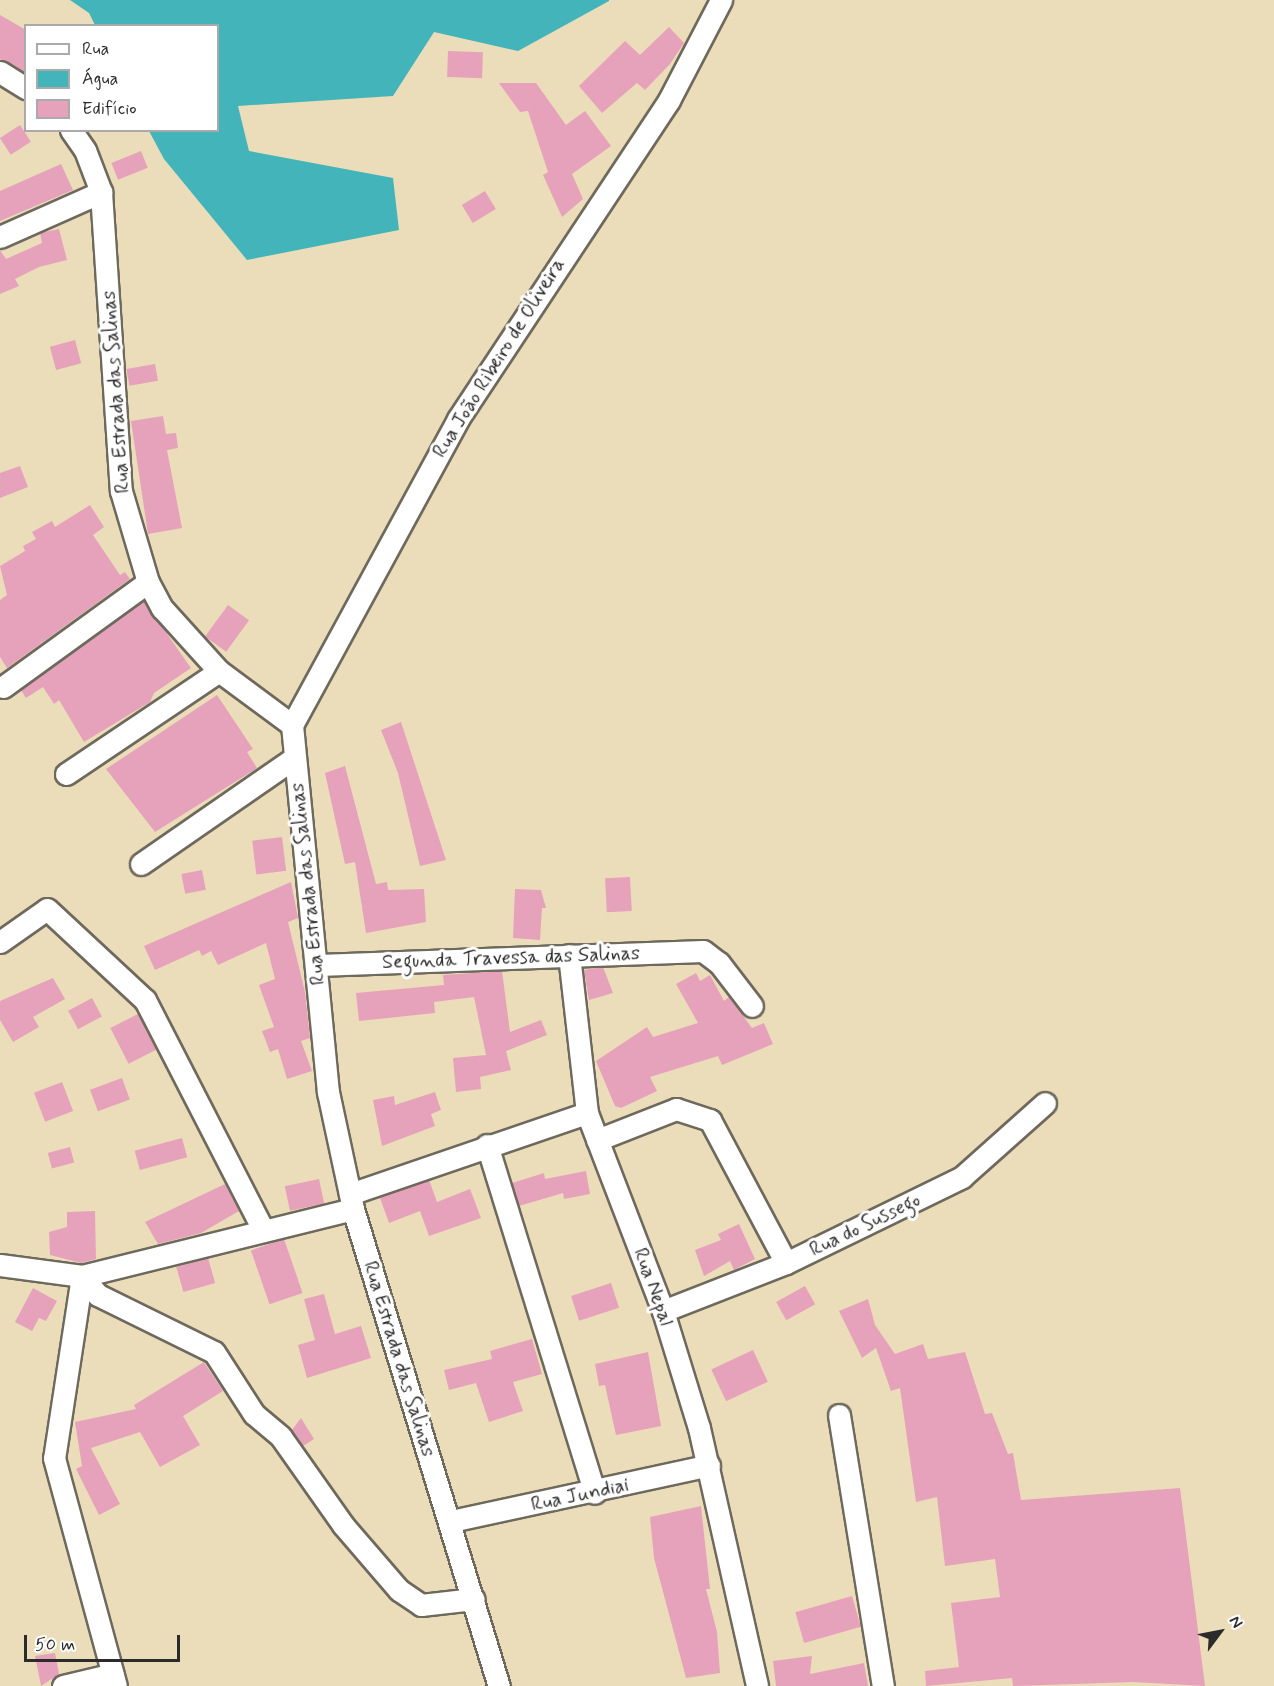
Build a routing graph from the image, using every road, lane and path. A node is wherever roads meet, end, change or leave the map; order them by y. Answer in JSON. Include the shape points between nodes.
{"nodes":[{"id":1,"x":721,"y":0,"type":"edge"},
{"id":2,"x":0,"y":72,"type":"edge"},
{"id":3,"x":24,"y":87,"type":"edge"},
{"id":4,"x":72,"y":132,"type":"edge"},
{"id":5,"x":101,"y":192,"type":"junction"},
{"id":6,"x":0,"y":237,"type":"edge"},
{"id":7,"x":148,"y":582,"type":"junction"},
{"id":8,"x":219,"y":671,"type":"junction"},
{"id":9,"x":3,"y":687,"type":"dead end"},
{"id":10,"x":292,"y":725,"type":"junction"},
{"id":11,"x":294,"y":758,"type":"junction"},
{"id":12,"x":66,"y":774,"type":"dead end"},
{"id":13,"x":141,"y":864,"type":"dead end"},
{"id":14,"x":0,"y":942,"type":"edge"},
{"id":15,"x":569,"y":955,"type":"junction"},
{"id":16,"x":318,"y":965,"type":"junction"},
{"id":17,"x":752,"y":1006,"type":"dead end"},
{"id":18,"x":1045,"y":1103,"type":"dead end"},
{"id":19,"x":587,"y":1113,"type":"junction"},
{"id":20,"x":597,"y":1140,"type":"junction"},
{"id":21,"x":487,"y":1145,"type":"junction"},
{"id":22,"x":351,"y":1202,"type":"junction"},
{"id":23,"x":263,"y":1230,"type":"junction"},
{"id":24,"x":786,"y":1263,"type":"junction"},
{"id":25,"x":0,"y":1265,"type":"edge"},
{"id":26,"x":82,"y":1276,"type":"junction"},
{"id":27,"x":663,"y":1311,"type":"junction"},
{"id":28,"x":839,"y":1415,"type":"dead end"},
{"id":29,"x":709,"y":1465,"type":"junction"},
{"id":30,"x":595,"y":1493,"type":"junction"},
{"id":31,"x":451,"y":1521,"type":"junction"},
{"id":32,"x":474,"y":1599,"type":"junction"},
{"id":33,"x":114,"y":1680,"type":"edge"},
{"id":34,"x":63,"y":1686,"type":"edge"},
{"id":35,"x":499,"y":1686,"type":"edge"},
{"id":36,"x":757,"y":1686,"type":"edge"},
{"id":37,"x":883,"y":1686,"type":"edge"}],
"edges":[{"from":1,"to":10,"type":"street","name":"Rua João Ribeiro de Oliveira","via":[[669,100],[458,419]]},
{"from":2,"to":3,"type":"street"},
{"from":4,"to":5,"type":"street","name":"Rua Estrada das Salinas","via":[[86,150]]},
{"from":5,"to":6,"type":"street"},
{"from":5,"to":7,"type":"street","name":"Rua Estrada das Salinas","via":[[121,491]]},
{"from":7,"to":8,"type":"street","name":"Rua Estrada das Salinas","via":[[162,608]]},
{"from":7,"to":9,"type":"street"},
{"from":8,"to":10,"type":"street","name":"Rua Estrada das Salinas"},
{"from":8,"to":12,"type":"street"},
{"from":10,"to":11,"type":"street","name":"Rua Estrada das Salinas"},
{"from":11,"to":13,"type":"street"},
{"from":11,"to":16,"type":"street","name":"Rua Estrada das Salinas"},
{"from":14,"to":23,"type":"street","via":[[46,909],[145,1000]]},
{"from":15,"to":16,"type":"street","name":"Segunda Travessa das Salinas"},
{"from":15,"to":17,"type":"street","name":"Segunda Travessa das Salinas","via":[[703,951],[719,963]]},
{"from":15,"to":19,"type":"street"},
{"from":16,"to":22,"type":"street","name":"Rua Estrada das Salinas","via":[[328,1092]]},
{"from":18,"to":24,"type":"street","name":"Rua do Sussego","via":[[962,1177]]},
{"from":19,"to":20,"type":"street","name":"Rua Nepal"},
{"from":19,"to":21,"type":"street"},
{"from":20,"to":24,"type":"street","via":[[676,1109],[710,1120]]},
{"from":20,"to":27,"type":"street","name":"Rua Nepal"},
{"from":21,"to":22,"type":"street"},
{"from":21,"to":30,"type":"street"},
{"from":22,"to":23,"type":"street"},
{"from":22,"to":31,"type":"street","name":"Rua Estrada das Salinas"},
{"from":23,"to":26,"type":"street"},
{"from":24,"to":27,"type":"street","name":"Rua do Sussego"},
{"from":25,"to":26,"type":"street"},
{"from":26,"to":32,"type":"street","via":[[107,1301],[213,1352],[254,1414],[281,1437],[399,1590],[421,1605]]},
{"from":26,"to":33,"type":"street","via":[[54,1458]]},
{"from":27,"to":29,"type":"street","name":"Rua Nepal"},
{"from":28,"to":37,"type":"street"},
{"from":29,"to":30,"type":"street","name":"Rua Jundiai"},
{"from":29,"to":36,"type":"street","name":"Rua Nepal"},
{"from":30,"to":31,"type":"street","name":"Rua Jundiai"},
{"from":31,"to":32,"type":"street","name":"Rua Estrada das Salinas"},
{"from":32,"to":35,"type":"street","name":"Rua Estrada das Salinas"},
{"from":33,"to":34,"type":"street"}]}
